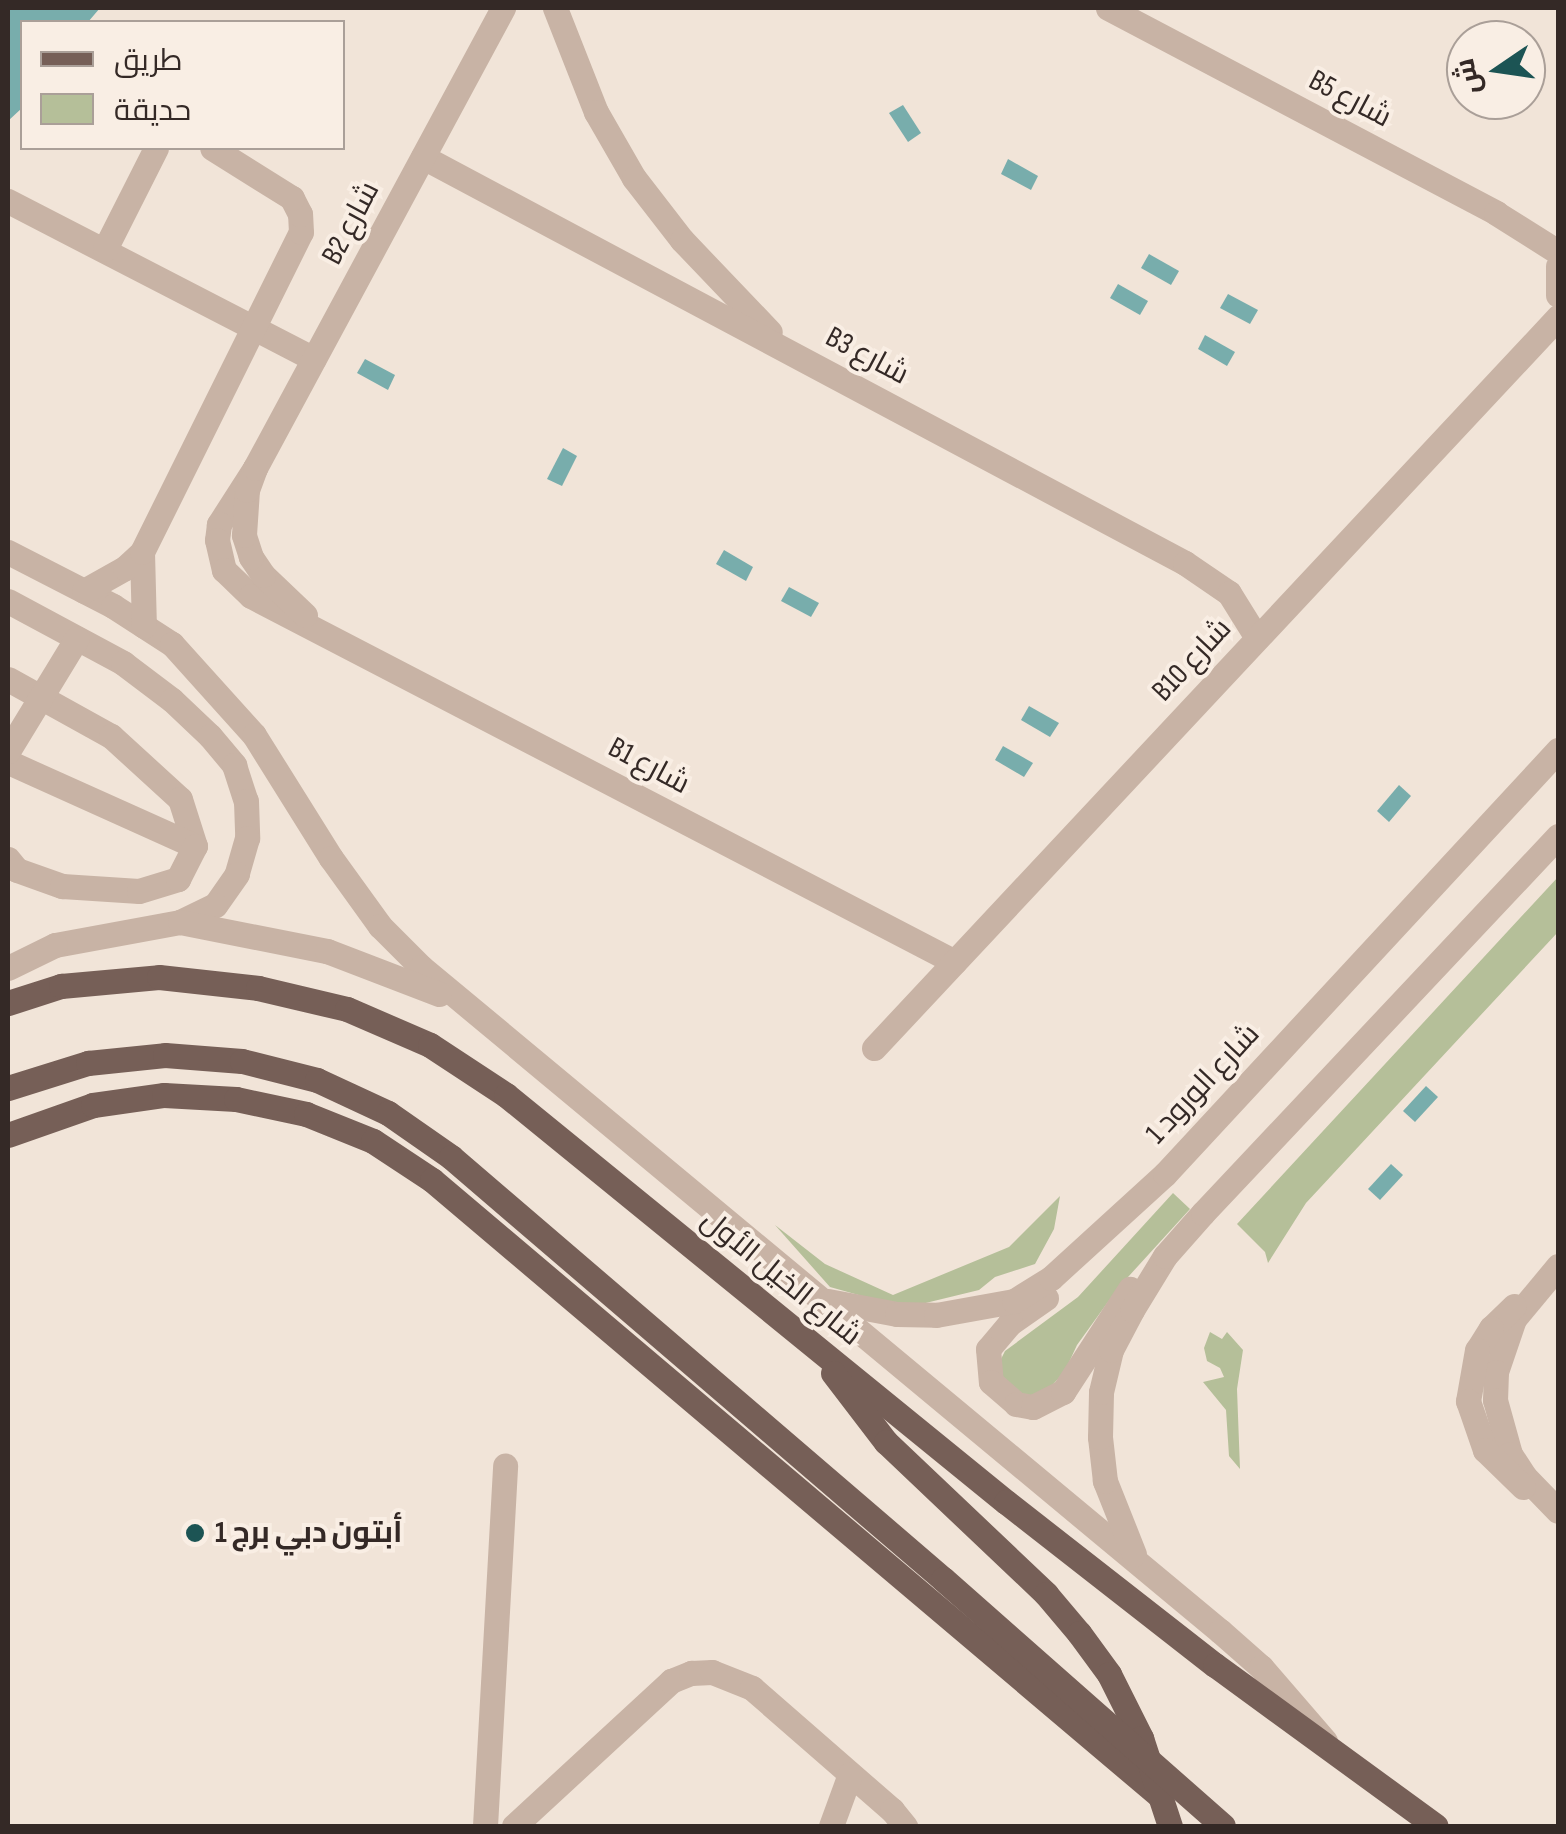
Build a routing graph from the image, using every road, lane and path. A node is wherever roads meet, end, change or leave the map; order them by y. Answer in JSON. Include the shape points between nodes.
{"nodes":[{"id":1,"x":504,"y":8,"type":"edge"},
{"id":2,"x":555,"y":8,"type":"edge"},
{"id":3,"x":1108,"y":8,"type":"edge"},
{"id":4,"x":155,"y":150,"type":"edge"},
{"id":5,"x":216,"y":150,"type":"edge"},
{"id":6,"x":423,"y":157,"type":"junction"},
{"id":7,"x":8,"y":202,"type":"edge"},
{"id":8,"x":105,"y":249,"type":"junction"},
{"id":9,"x":1558,"y":252,"type":"edge"},
{"id":10,"x":1558,"y":266,"type":"edge"},
{"id":11,"x":1558,"y":295,"type":"edge"},
{"id":12,"x":1558,"y":317,"type":"edge"},
{"id":13,"x":252,"y":328,"type":"junction"},
{"id":14,"x":792,"y":352,"type":"junction"},
{"id":15,"x":314,"y":359,"type":"junction"},
{"id":16,"x":255,"y":468,"type":"joint"},
{"id":17,"x":8,"y":552,"type":"edge"},
{"id":18,"x":142,"y":552,"type":"junction"},
{"id":19,"x":84,"y":591,"type":"junction"},
{"id":20,"x":8,"y":601,"type":"edge"},
{"id":21,"x":144,"y":626,"type":"junction"},
{"id":22,"x":77,"y":638,"type":"junction"},
{"id":23,"x":1257,"y":638,"type":"junction"},
{"id":24,"x":8,"y":679,"type":"edge"},
{"id":25,"x":42,"y":696,"type":"junction"},
{"id":26,"x":1558,"y":750,"type":"edge"},
{"id":27,"x":8,"y":751,"type":"edge"},
{"id":28,"x":8,"y":762,"type":"edge"},
{"id":29,"x":1558,"y":836,"type":"edge"},
{"id":30,"x":195,"y":846,"type":"junction"},
{"id":31,"x":8,"y":859,"type":"edge"},
{"id":32,"x":180,"y":922,"type":"junction"},
{"id":33,"x":955,"y":962,"type":"junction"},
{"id":34,"x":8,"y":968,"type":"edge"},
{"id":35,"x":8,"y":1003,"type":"edge"},
{"id":36,"x":466,"y":1007,"type":"junction"},
{"id":37,"x":874,"y":1048,"type":"dead end"},
{"id":38,"x":8,"y":1088,"type":"edge"},
{"id":39,"x":8,"y":1134,"type":"edge"},
{"id":40,"x":1138,"y":1201,"type":"junction"},
{"id":41,"x":1165,"y":1256,"type":"junction"},
{"id":42,"x":1558,"y":1266,"type":"edge"},
{"id":43,"x":820,"y":1298,"type":"junction"},
{"id":44,"x":822,"y":1354,"type":"junction"},
{"id":45,"x":506,"y":1466,"type":"dead end"},
{"id":46,"x":1552,"y":1505,"type":"edge"},
{"id":47,"x":1139,"y":1563,"type":"junction"},
{"id":48,"x":1332,"y":1750,"type":"junction"},
{"id":49,"x":850,"y":1774,"type":"junction"},
{"id":50,"x":1160,"y":1796,"type":"junction"},
{"id":51,"x":485,"y":1826,"type":"edge"},
{"id":52,"x":514,"y":1826,"type":"edge"},
{"id":53,"x":832,"y":1826,"type":"edge"},
{"id":54,"x":905,"y":1826,"type":"edge"},
{"id":55,"x":1170,"y":1826,"type":"edge"},
{"id":56,"x":1222,"y":1826,"type":"edge"},
{"id":57,"x":1436,"y":1826,"type":"edge"}],
"edges":[{"from":1,"to":6,"type":"street","name":"B2 شارع"},
{"from":2,"to":14,"type":"street","via":[[596,112],[634,178],[714,276]]},
{"from":3,"to":9,"type":"street","name":"B5 شارع"},
{"from":4,"to":8,"type":"street"},
{"from":5,"to":13,"type":"street","via":[[279,186],[300,214],[294,248]]},
{"from":6,"to":14,"type":"street","name":"B3 شارع"},
{"from":6,"to":15,"type":"street","name":"B2 شارع"},
{"from":7,"to":8,"type":"street"},
{"from":8,"to":13,"type":"street"},
{"from":10,"to":11,"type":"street"},
{"from":12,"to":23,"type":"street","name":"B10 شارع"},
{"from":13,"to":15,"type":"street"},
{"from":13,"to":18,"type":"street"},
{"from":14,"to":23,"type":"street","name":"B3 شارع","via":[[1208,576],[1229,594]]},
{"from":15,"to":16,"type":"street","name":"B2 شارع"},
{"from":16,"to":33,"type":"street","name":"B1 شارع","via":[[220,524],[218,556],[251,596]]},
{"from":17,"to":19,"type":"street"},
{"from":18,"to":19,"type":"street"},
{"from":18,"to":21,"type":"street"},
{"from":19,"to":21,"type":"street"},
{"from":20,"to":22,"type":"street"},
{"from":21,"to":36,"type":"street","via":[[216,687],[380,926]]},
{"from":22,"to":25,"type":"street"},
{"from":22,"to":32,"type":"street","via":[[172,700],[234,765],[246,801],[247,838],[238,874],[215,904]]},
{"from":23,"to":33,"type":"street","name":"B10 شارع"},
{"from":24,"to":25,"type":"street"},
{"from":25,"to":27,"type":"street"},
{"from":25,"to":30,"type":"street","via":[[111,736],[180,799]]},
{"from":26,"to":40,"type":"street","name":"شارع الورود 1"},
{"from":28,"to":30,"type":"street"},
{"from":29,"to":41,"type":"street"},
{"from":30,"to":31,"type":"street","via":[[178,879],[139,891],[62,886],[17,870]]},
{"from":32,"to":34,"type":"street","via":[[55,945]]},
{"from":32,"to":36,"type":"street","via":[[328,952]]},
{"from":33,"to":37,"type":"street","name":"B10 شارع"},
{"from":35,"to":44,"type":"main road","name":"شارع الخيل الأول","via":[[60,986],[159,977],[258,988],[346,1008],[430,1045],[506,1096]]},
{"from":36,"to":43,"type":"street"},
{"from":38,"to":56,"type":"main road","bridge":true,"via":[[88,1063],[165,1055],[242,1061],[334,1088],[388,1113],[451,1157]]},
{"from":39,"to":50,"type":"main road","via":[[93,1104],[164,1096],[236,1099],[306,1114],[373,1140],[432,1180]]},
{"from":40,"to":41,"type":"street","via":[[1097,1256],[998,1335],[988,1348],[991,1382],[1016,1404],[1050,1402],[1125,1294]]},
{"from":40,"to":43,"type":"street","name":"شارع الورود 1","via":[[1014,1301],[897,1314]]},
{"from":41,"to":47,"type":"street","via":[[1111,1350],[1101,1392],[1106,1481]]},
{"from":42,"to":46,"type":"street","via":[[1500,1319],[1478,1350],[1468,1401],[1473,1427],[1501,1471]]},
{"from":43,"to":47,"type":"street"},
{"from":44,"to":48,"type":"main road","name":"شارع الخيل الأول"},
{"from":44,"to":50,"type":"main road","via":[[886,1442],[1079,1633],[1142,1738]]},
{"from":45,"to":51,"type":"street"},
{"from":47,"to":48,"type":"street","via":[[1261,1667]]},
{"from":48,"to":57,"type":"main road","name":"شارع الخيل الأول"},
{"from":49,"to":52,"type":"street","via":[[752,1688],[712,1672],[691,1673],[654,1694]]},
{"from":49,"to":53,"type":"street"},
{"from":49,"to":54,"type":"street"},
{"from":50,"to":55,"type":"main road"}]}
